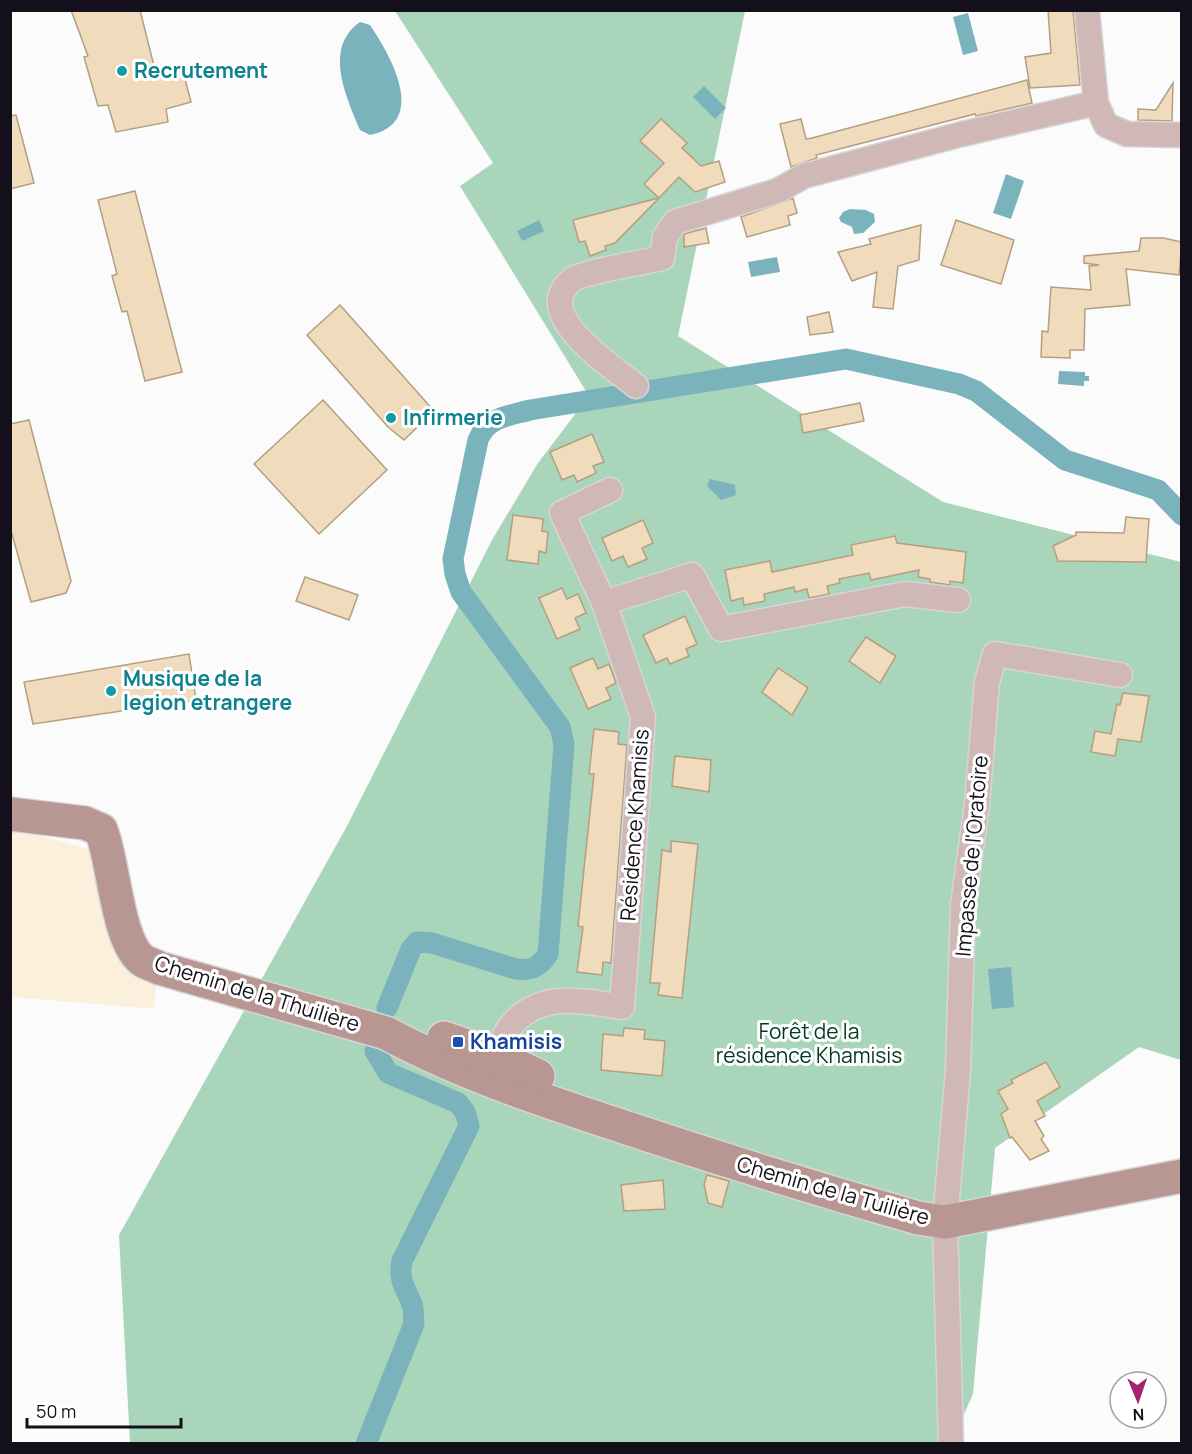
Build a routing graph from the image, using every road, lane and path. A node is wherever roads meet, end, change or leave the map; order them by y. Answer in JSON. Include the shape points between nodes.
{"nodes":[{"id":1,"x":1087,"y":10,"type":"edge"},
{"id":2,"x":1096,"y":103,"type":"junction"},
{"id":3,"x":1182,"y":135,"type":"edge"},
{"id":4,"x":636,"y":386,"type":"dead end"},
{"id":5,"x":610,"y":490,"type":"dead end"},
{"id":6,"x":958,"y":600,"type":"dead end"},
{"id":7,"x":604,"y":603,"type":"junction"},
{"id":8,"x":1120,"y":675,"type":"dead end"},
{"id":9,"x":10,"y":814,"type":"edge"},
{"id":10,"x":386,"y":1033,"type":"junction"},
{"id":11,"x":493,"y":1068,"type":"junction"},
{"id":12,"x":630,"y":1129,"type":"joint"},
{"id":13,"x":1182,"y":1176,"type":"edge"},
{"id":14,"x":945,"y":1222,"type":"junction"},
{"id":15,"x":951,"y":1443,"type":"edge"}],
"edges":[{"from":1,"to":2,"type":"street"},
{"from":2,"to":3,"type":"street","via":[[1106,125],[1126,134]]},
{"from":2,"to":4,"type":"street","via":[[804,176],[777,191],[675,222],[665,237],[662,258],[573,279],[561,292],[560,311],[580,341]]},
{"from":5,"to":7,"type":"street","via":[[562,513]]},
{"from":6,"to":7,"type":"street","via":[[904,594],[721,629],[692,575]]},
{"from":7,"to":11,"type":"street","name":"Résidence Khamisis","via":[[643,717],[622,1007],[556,1000],[535,1008],[511,1026]]},
{"from":8,"to":14,"type":"street","name":"Impasse de l'Oratoire","via":[[994,654],[987,682],[977,804],[963,905],[958,1070]]},
{"from":9,"to":10,"type":"street","name":"Chemin de la Thuilière","via":[[85,823],[101,830],[108,847],[124,932],[142,960]]},
{"from":10,"to":11,"type":"street","name":"Chemin de la Thuilière","via":[[431,1056]]},
{"from":10,"to":11,"type":"street","name":"Chemin de la Thuilière","via":[[451,1039]]},
{"from":11,"to":12,"type":"street","name":"Chemin de la Thuilière"},
{"from":12,"to":14,"type":"street","name":"Chemin de la Tuilière","via":[[703,1155],[918,1218]]},
{"from":13,"to":14,"type":"street","name":"Chemin de la Tuilière"},
{"from":14,"to":15,"type":"street"}]}
